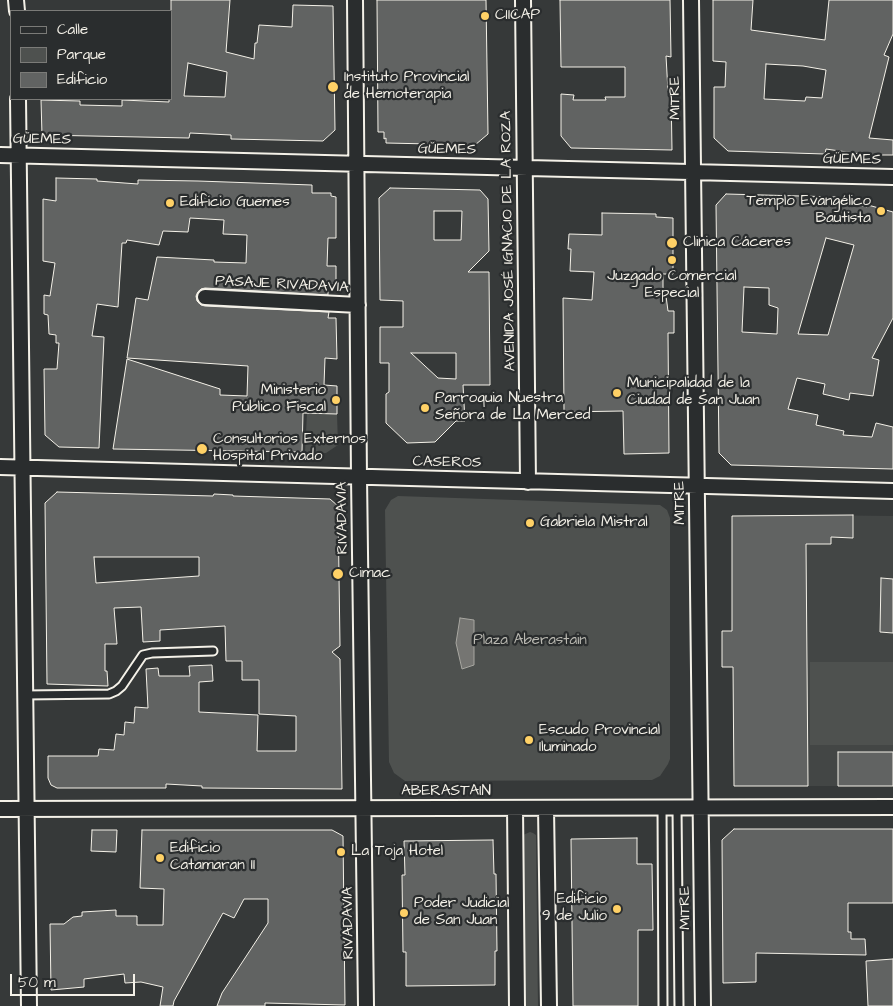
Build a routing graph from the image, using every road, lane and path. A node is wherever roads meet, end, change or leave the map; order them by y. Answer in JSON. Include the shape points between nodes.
{"nodes":[{"id":1,"x":355,"y":0,"type":"edge"},
{"id":2,"x":523,"y":0,"type":"edge"},
{"id":3,"x":692,"y":0,"type":"edge"},
{"id":4,"x":18,"y":100,"type":"edge"},
{"id":5,"x":0,"y":155,"type":"edge"},
{"id":6,"x":18,"y":156,"type":"junction"},
{"id":7,"x":356,"y":164,"type":"junction"},
{"id":8,"x":525,"y":168,"type":"junction"},
{"id":9,"x":694,"y":172,"type":"junction"},
{"id":10,"x":893,"y":177,"type":"edge"},
{"id":11,"x":205,"y":298,"type":"dead end"},
{"id":12,"x":358,"y":305,"type":"junction"},
{"id":13,"x":0,"y":468,"type":"edge"},
{"id":14,"x":22,"y":468,"type":"junction"},
{"id":15,"x":359,"y":477,"type":"junction"},
{"id":16,"x":528,"y":482,"type":"junction"},
{"id":17,"x":697,"y":486,"type":"junction"},
{"id":18,"x":893,"y":491,"type":"edge"},
{"id":19,"x":213,"y":650,"type":"dead end"},
{"id":20,"x":25,"y":695,"type":"junction"},
{"id":21,"x":893,"y":807,"type":"edge"},
{"id":22,"x":364,"y":808,"type":"junction"},
{"id":23,"x":515,"y":808,"type":"junction"},
{"id":24,"x":546,"y":808,"type":"junction"},
{"id":25,"x":662,"y":808,"type":"junction"},
{"id":26,"x":677,"y":808,"type":"junction"},
{"id":27,"x":701,"y":808,"type":"junction"},
{"id":28,"x":0,"y":809,"type":"edge"},
{"id":29,"x":26,"y":809,"type":"junction"},
{"id":30,"x":29,"y":1006,"type":"edge"},
{"id":31,"x":366,"y":1006,"type":"edge"},
{"id":32,"x":518,"y":1006,"type":"edge"},
{"id":33,"x":549,"y":1006,"type":"edge"},
{"id":34,"x":663,"y":1006,"type":"edge"},
{"id":35,"x":679,"y":1006,"type":"edge"},
{"id":36,"x":703,"y":1006,"type":"edge"}],
"edges":[{"from":1,"to":7,"type":"street","name":"RIVADAVIA"},
{"from":2,"to":8,"type":"street","name":"AVENIDA JOSÉ IGNACIO DE LA ROZA"},
{"from":3,"to":9,"type":"street","name":"MITRE"},
{"from":4,"to":6,"type":"street"},
{"from":5,"to":6,"type":"street","name":"GÜEMES"},
{"from":6,"to":7,"type":"street","name":"GÜEMES"},
{"from":6,"to":14,"type":"street"},
{"from":7,"to":8,"type":"street","name":"GÜEMES"},
{"from":7,"to":12,"type":"street","name":"RIVADAVIA"},
{"from":8,"to":9,"type":"street","name":"GÜEMES"},
{"from":8,"to":16,"type":"street","name":"AVENIDA JOSÉ IGNACIO DE LA ROZA"},
{"from":9,"to":10,"type":"street","name":"GÜEMES"},
{"from":9,"to":17,"type":"street","name":"MITRE"},
{"from":11,"to":12,"type":"street","name":"PASAJE RIVADAVIA"},
{"from":12,"to":15,"type":"street","name":"RIVADAVIA"},
{"from":13,"to":14,"type":"street","name":"CASEROS"},
{"from":14,"to":15,"type":"street","name":"CASEROS"},
{"from":14,"to":20,"type":"street"},
{"from":15,"to":16,"type":"street","name":"CASEROS"},
{"from":15,"to":22,"type":"street","name":"RIVADAVIA"},
{"from":16,"to":17,"type":"street","name":"CASEROS"},
{"from":17,"to":18,"type":"street","name":"CASEROS"},
{"from":17,"to":27,"type":"street","name":"MITRE"},
{"from":19,"to":20,"type":"lane","via":[[143,655],[122,686],[109,694]]},
{"from":20,"to":29,"type":"street"},
{"from":21,"to":27,"type":"street","name":"ABERASTAIN"},
{"from":22,"to":23,"type":"street","name":"ABERASTAIN"},
{"from":22,"to":29,"type":"street","name":"ABERASTAIN"},
{"from":22,"to":31,"type":"street","name":"RIVADAVIA"},
{"from":23,"to":24,"type":"street","name":"ABERASTAIN"},
{"from":23,"to":32,"type":"street"},
{"from":24,"to":25,"type":"street","name":"ABERASTAIN"},
{"from":24,"to":33,"type":"street"},
{"from":25,"to":26,"type":"street","name":"ABERASTAIN"},
{"from":25,"to":34,"type":"lane"},
{"from":26,"to":27,"type":"street","name":"ABERASTAIN"},
{"from":26,"to":35,"type":"lane"},
{"from":27,"to":36,"type":"street","name":"MITRE"},
{"from":28,"to":29,"type":"street","name":"ABERASTAIN"},
{"from":29,"to":30,"type":"street"}]}
